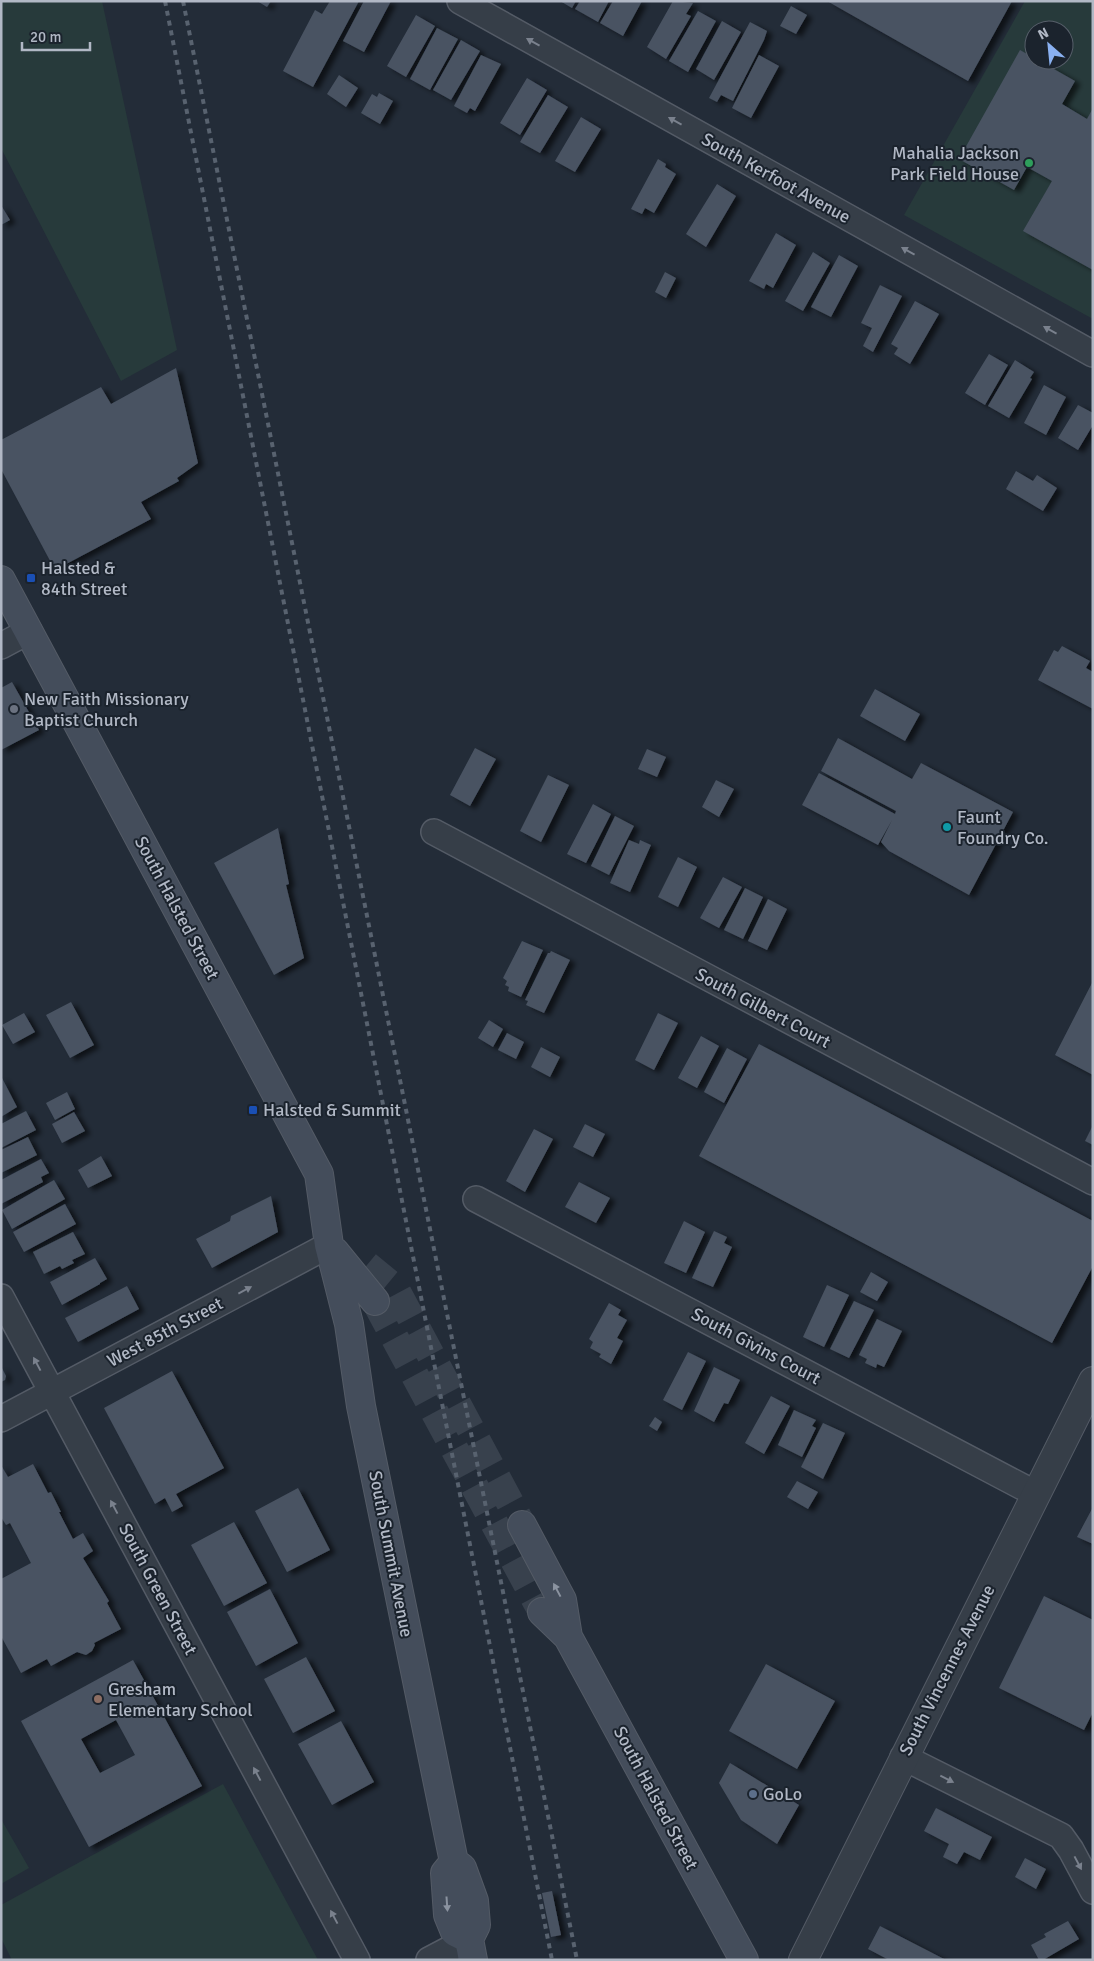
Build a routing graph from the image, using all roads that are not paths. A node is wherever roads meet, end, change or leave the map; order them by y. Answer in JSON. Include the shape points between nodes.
{"nodes":[{"id":1,"x":460,"y":1,"type":"edge"},
{"id":2,"x":1093,"y":354,"type":"edge"},
{"id":3,"x":1,"y":580,"type":"edge"},
{"id":4,"x":29,"y":631,"type":"junction"},
{"id":5,"x":1,"y":646,"type":"edge"},
{"id":6,"x":434,"y":832,"type":"dead end"},
{"id":7,"x":1093,"y":1182,"type":"edge"},
{"id":8,"x":476,"y":1199,"type":"dead end"},
{"id":9,"x":329,"y":1245,"type":"junction"},
{"id":10,"x":367,"y":1265,"type":"tunnel mouth"},
{"id":11,"x":1,"y":1297,"type":"edge"},
{"id":12,"x":375,"y":1301,"type":"tunnel mouth"},
{"id":13,"x":1093,"y":1381,"type":"edge"},
{"id":14,"x":52,"y":1392,"type":"junction"},
{"id":15,"x":1,"y":1419,"type":"edge"},
{"id":16,"x":1036,"y":1494,"type":"junction"},
{"id":17,"x":522,"y":1525,"type":"tunnel mouth"},
{"id":18,"x":542,"y":1612,"type":"tunnel mouth"},
{"id":19,"x":568,"y":1637,"type":"junction"},
{"id":20,"x":903,"y":1757,"type":"junction"},
{"id":21,"x":1093,"y":1891,"type":"edge"},
{"id":22,"x":471,"y":1949,"type":"edge"},
{"id":23,"x":357,"y":1960,"type":"edge"},
{"id":24,"x":429,"y":1960,"type":"edge"},
{"id":25,"x":744,"y":1960,"type":"edge"},
{"id":26,"x":803,"y":1960,"type":"edge"}],
"edges":[{"from":2,"to":1,"type":"street","name":"South Kerfoot Avenue","one_way":true},
{"from":3,"to":4,"type":"main road","name":"South Halsted Street"},
{"from":4,"to":5,"type":"street"},
{"from":4,"to":9,"type":"main road","name":"South Halsted Street","via":[[319,1174]]},
{"from":6,"to":7,"type":"street","name":"South Gilbert Court"},
{"from":8,"to":16,"type":"street","name":"South Givins Court"},
{"from":9,"to":10,"type":"main road"},
{"from":9,"to":12,"type":"main road"},
{"from":14,"to":9,"type":"street","name":"West 85th Street","one_way":true},
{"from":9,"to":22,"type":"main road","name":"South Summit Avenue","via":[[349,1324],[363,1416],[454,1862],[462,1868],[474,1901],[476,1925]]},
{"from":14,"to":11,"type":"street","name":"South Green Street","one_way":true},
{"from":13,"to":16,"type":"street","name":"South Vincennes Avenue"},
{"from":14,"to":15,"type":"street","name":"West 85th Street"},
{"from":23,"to":14,"type":"street","name":"South Green Street","one_way":true},
{"from":16,"to":20,"type":"street","name":"South Vincennes Avenue"},
{"from":19,"to":17,"type":"main road","name":"South Halsted Street","one_way":true,"via":[[562,1600]]},
{"from":18,"to":19,"type":"main road","name":"South Halsted Street"},
{"from":19,"to":25,"type":"main road","name":"South Halsted Street"},
{"from":20,"to":21,"type":"street","one_way":true,"via":[[1061,1836]]},
{"from":20,"to":26,"type":"street","name":"South Vincennes Avenue"},
{"from":22,"to":24,"type":"street"}]}
